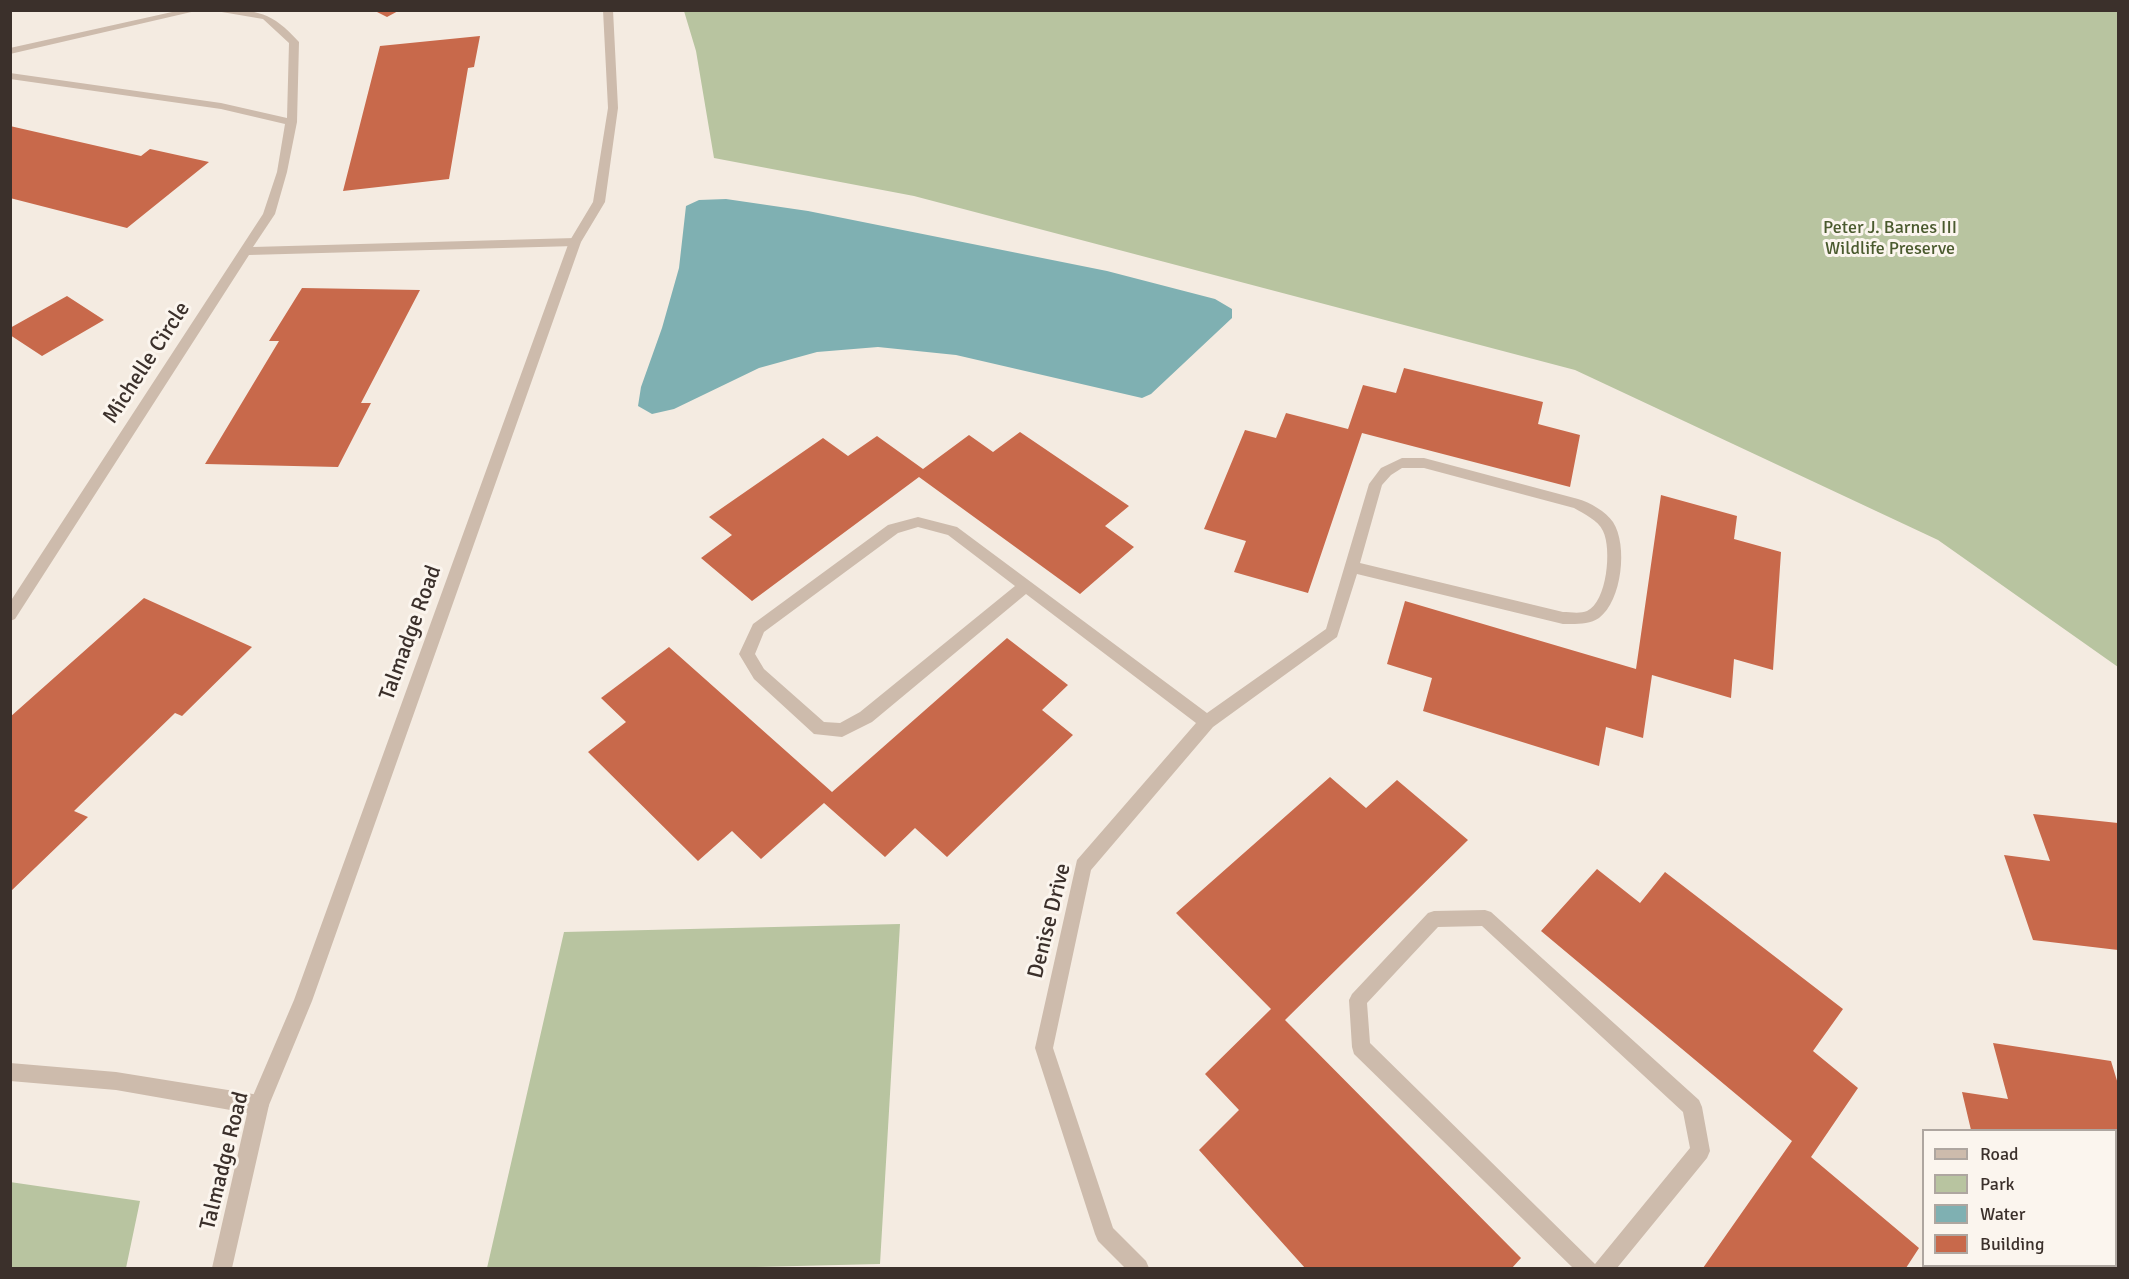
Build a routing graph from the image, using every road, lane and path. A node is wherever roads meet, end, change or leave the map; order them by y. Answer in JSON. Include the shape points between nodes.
{"nodes":[{"id":1,"x":196,"y":10,"type":"edge"},
{"id":2,"x":214,"y":10,"type":"edge"},
{"id":3,"x":609,"y":10,"type":"edge"},
{"id":4,"x":10,"y":51,"type":"edge"},
{"id":5,"x":10,"y":76,"type":"edge"},
{"id":6,"x":292,"y":122,"type":"junction"},
{"id":7,"x":575,"y":242,"type":"junction"},
{"id":8,"x":244,"y":251,"type":"junction"},
{"id":9,"x":1352,"y":567,"type":"junction"},
{"id":10,"x":1027,"y":585,"type":"junction"},
{"id":11,"x":10,"y":615,"type":"edge"},
{"id":12,"x":1207,"y":722,"type":"junction"},
{"id":13,"x":10,"y":1072,"type":"edge"},
{"id":14,"x":259,"y":1105,"type":"junction"},
{"id":15,"x":222,"y":1269,"type":"edge"},
{"id":16,"x":1139,"y":1269,"type":"edge"},
{"id":17,"x":1587,"y":1269,"type":"edge"},
{"id":18,"x":1604,"y":1269,"type":"edge"}],
"edges":[{"from":1,"to":4,"type":"street"},
{"from":2,"to":6,"type":"street","name":"Michelle Circle","via":[[266,17],[294,42]]},
{"from":3,"to":7,"type":"street","name":"Talmadge Road","via":[[613,108],[610,129],[599,202]]},
{"from":5,"to":6,"type":"street","via":[[221,106]]},
{"from":6,"to":8,"type":"street","name":"Michelle Circle","via":[[269,214]]},
{"from":7,"to":8,"type":"street"},
{"from":7,"to":14,"type":"street","name":"Talmadge Road","via":[[303,1001]]},
{"from":8,"to":11,"type":"street","name":"Michelle Circle"},
{"from":9,"to":9,"type":"street","via":[[1376,484],[1384,471],[1401,462],[1424,463],[1578,504],[1610,528],[1614,542],[1611,586],[1595,613],[1582,618],[1563,618]]},
{"from":9,"to":12,"type":"street","name":"Denise Drive","via":[[1332,633]]},
{"from":10,"to":10,"type":"street","via":[[952,531],[918,522],[893,529],[758,628],[747,654],[759,674],[820,729],[842,730],[866,717]]},
{"from":10,"to":12,"type":"street"},
{"from":12,"to":16,"type":"street","name":"Denise Drive","via":[[1083,866],[1044,1048],[1105,1234]]},
{"from":13,"to":14,"type":"street","via":[[116,1081]]},
{"from":14,"to":15,"type":"street","name":"Talmadge Road"},
{"from":17,"to":18,"type":"street","via":[[1361,1047],[1358,1000],[1434,919],[1485,918],[1692,1107],[1700,1152]]}]}
